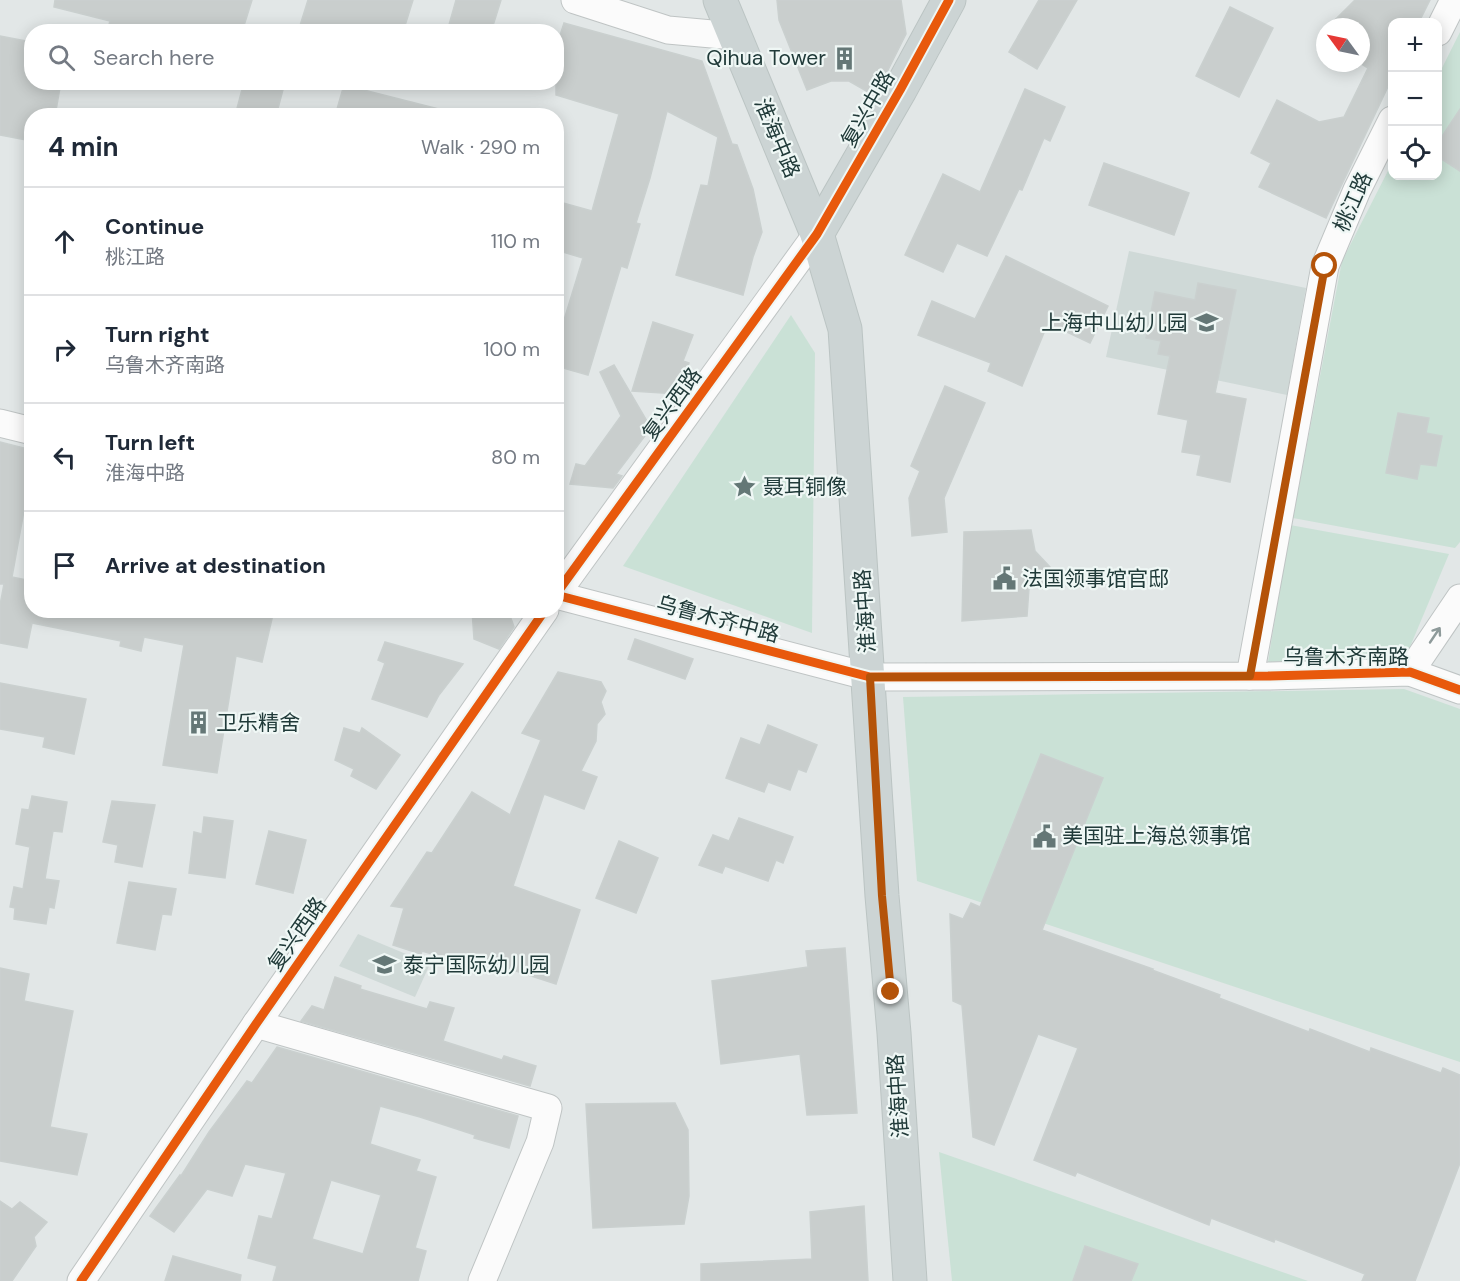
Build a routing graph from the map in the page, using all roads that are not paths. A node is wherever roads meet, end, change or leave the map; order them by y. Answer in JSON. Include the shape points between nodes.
{"nodes":[{"id":1,"x":575,"y":0,"type":"edge"},
{"id":2,"x":720,"y":0,"type":"edge"},
{"id":3,"x":949,"y":0,"type":"edge"},
{"id":4,"x":1454,"y":0,"type":"edge"},
{"id":5,"x":1442,"y":23,"type":"edge"},
{"id":6,"x":734,"y":36,"type":"junction"},
{"id":7,"x":1389,"y":126,"type":"edge"},
{"id":8,"x":817,"y":234,"type":"junction"},
{"id":9,"x":0,"y":423,"type":"edge"},
{"id":10,"x":24,"y":429,"type":"edge"},
{"id":11,"x":564,"y":584,"type":"edge"},
{"id":12,"x":564,"y":597,"type":"edge"},
{"id":13,"x":1460,"y":598,"type":"edge"},
{"id":14,"x":539,"y":618,"type":"edge"},
{"id":15,"x":1410,"y":672,"type":"junction"},
{"id":16,"x":1250,"y":676,"type":"junction"},
{"id":17,"x":870,"y":677,"type":"junction"},
{"id":18,"x":1460,"y":690,"type":"edge"},
{"id":19,"x":256,"y":1024,"type":"junction"},
{"id":20,"x":81,"y":1281,"type":"edge"},
{"id":21,"x":482,"y":1281,"type":"edge"},
{"id":22,"x":910,"y":1281,"type":"edge"}],
"edges":[{"from":1,"to":6,"type":"street","via":[[668,30]]},
{"from":2,"to":6,"type":"main road","name":"淮海中路"},
{"from":3,"to":8,"type":"main road","name":"复兴中路"},
{"from":4,"to":5,"type":"street"},
{"from":6,"to":8,"type":"main road","name":"淮海中路"},
{"from":7,"to":16,"type":"street","name":"桃江路","via":[[1325,266]]},
{"from":8,"to":11,"type":"street","name":"复兴西路"},
{"from":8,"to":17,"type":"main road","name":"淮海中路","via":[[845,329]]},
{"from":9,"to":10,"type":"street"},
{"from":12,"to":17,"type":"street","name":"乌鲁木齐中路"},
{"from":15,"to":13,"type":"street","one_way":true},
{"from":14,"to":19,"type":"street","name":"复兴西路"},
{"from":15,"to":16,"type":"street","name":"乌鲁木齐南路"},
{"from":15,"to":18,"type":"street","name":"乌鲁木齐南路"},
{"from":16,"to":17,"type":"street","name":"乌鲁木齐南路"},
{"from":17,"to":22,"type":"main road","name":"淮海中路"},
{"from":19,"to":20,"type":"street","name":"复兴西路"},
{"from":19,"to":21,"type":"street","via":[[548,1108],[540,1142]]}]}
